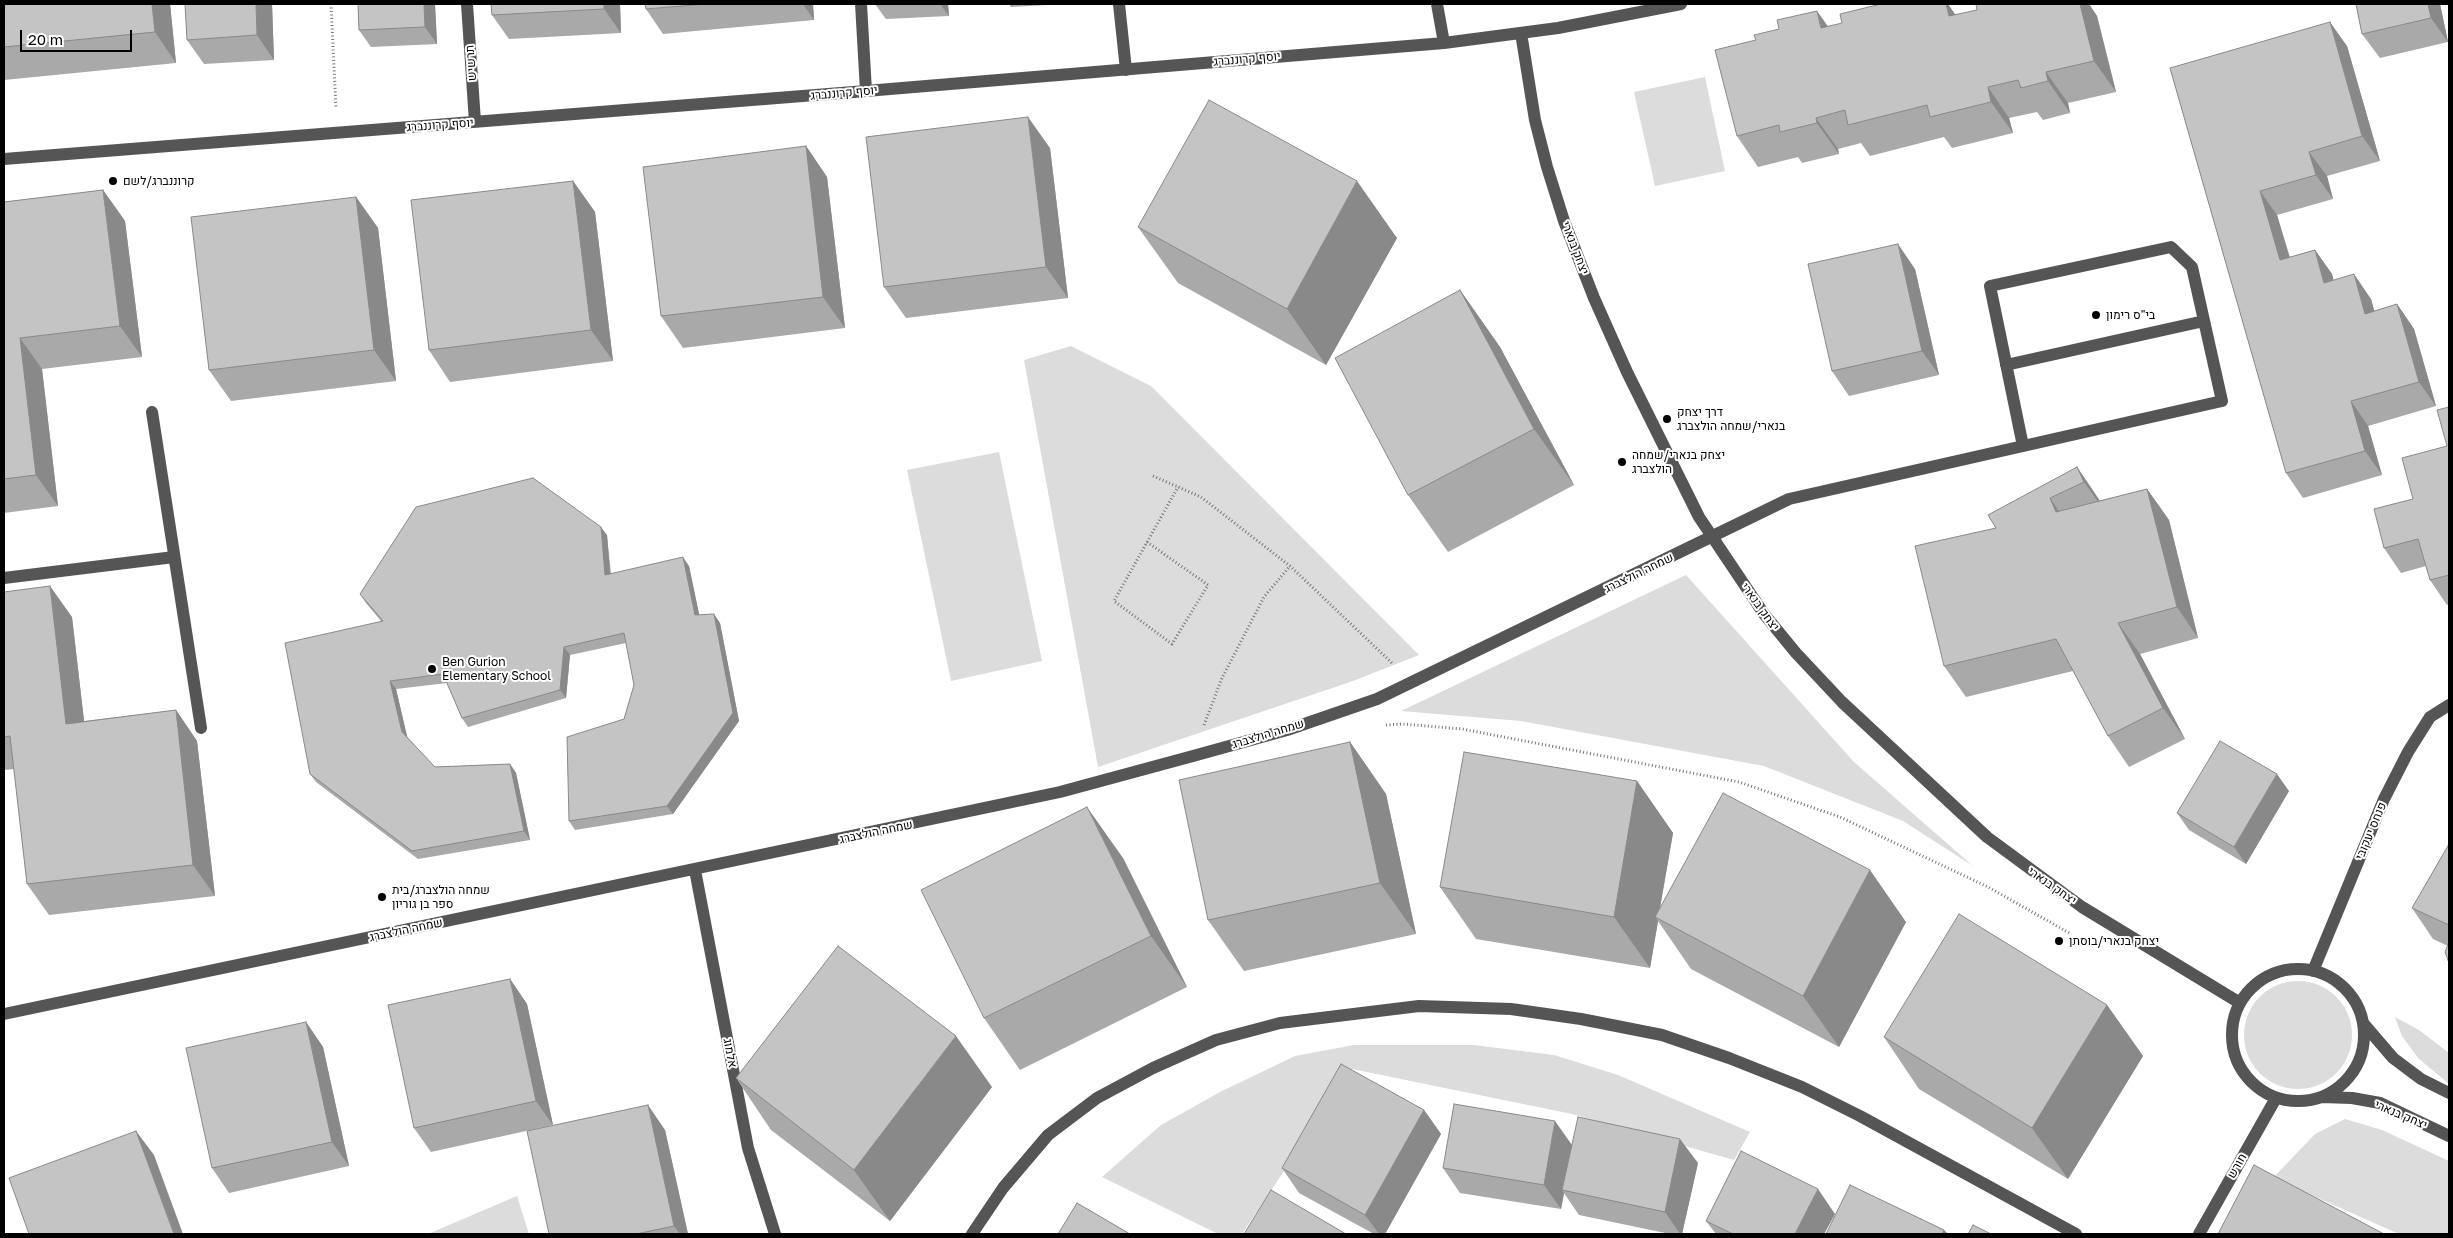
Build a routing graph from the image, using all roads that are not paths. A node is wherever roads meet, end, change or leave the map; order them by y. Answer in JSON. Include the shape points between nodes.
{"nodes":[{"id":1,"x":467,"y":4,"type":"edge"},
{"id":2,"x":861,"y":4,"type":"edge"},
{"id":3,"x":1119,"y":4,"type":"edge"},
{"id":4,"x":1437,"y":4,"type":"edge"},
{"id":5,"x":1681,"y":4,"type":"edge"},
{"id":6,"x":1521,"y":33,"type":"junction"},
{"id":7,"x":1444,"y":42,"type":"junction"},
{"id":8,"x":1126,"y":70,"type":"junction"},
{"id":9,"x":866,"y":91,"type":"junction"},
{"id":10,"x":475,"y":122,"type":"junction"},
{"id":11,"x":4,"y":159,"type":"edge"},
{"id":12,"x":2204,"y":321,"type":"junction"},
{"id":13,"x":2006,"y":366,"type":"junction"},
{"id":14,"x":152,"y":412,"type":"dead end"},
{"id":15,"x":2023,"y":446,"type":"junction"},
{"id":16,"x":1712,"y":537,"type":"junction"},
{"id":17,"x":174,"y":556,"type":"junction"},
{"id":18,"x":4,"y":578,"type":"edge"},
{"id":19,"x":2449,"y":705,"type":"edge"},
{"id":20,"x":201,"y":728,"type":"dead end"},
{"id":21,"x":695,"y":870,"type":"junction"},
{"id":22,"x":2313,"y":971,"type":"junction"},
{"id":23,"x":2240,"y":1003,"type":"junction"},
{"id":24,"x":4,"y":1014,"type":"edge"},
{"id":25,"x":2364,"y":1023,"type":"junction"},
{"id":26,"x":2449,"y":1093,"type":"edge"},
{"id":27,"x":2321,"y":1097,"type":"junction"},
{"id":28,"x":2276,"y":1098,"type":"junction"},
{"id":29,"x":2449,"y":1136,"type":"edge"},
{"id":30,"x":775,"y":1234,"type":"edge"},
{"id":31,"x":972,"y":1234,"type":"edge"},
{"id":32,"x":2076,"y":1234,"type":"edge"},
{"id":33,"x":2199,"y":1234,"type":"edge"}],
"edges":[{"from":1,"to":10,"type":"street","name":"תרשיש"},
{"from":2,"to":9,"type":"street"},
{"from":3,"to":8,"type":"street"},
{"from":4,"to":7,"type":"street"},
{"from":5,"to":6,"type":"street","name":"יוסף קרוננברג"},
{"from":6,"to":7,"type":"street","name":"יוסף קרוננברג"},
{"from":6,"to":16,"type":"street","name":"יצחק בנארי","via":[[1535,120],[1564,221],[1627,372]]},
{"from":7,"to":8,"type":"street","name":"יוסף קרוננברג"},
{"from":8,"to":9,"type":"street","name":"יוסף קרוננברג"},
{"from":9,"to":10,"type":"street","name":"יוסף קרוננברג"},
{"from":10,"to":11,"type":"street","name":"יוסף קרוננברג"},
{"from":12,"to":13,"type":"street"},
{"from":12,"to":13,"type":"street","via":[[2192,267],[2171,247],[1990,286]]},
{"from":12,"to":15,"type":"street","name":"שמחה הולצברג","via":[[2222,401]]},
{"from":13,"to":15,"type":"street"},
{"from":14,"to":17,"type":"street"},
{"from":15,"to":16,"type":"street","name":"שמחה הולצברג","via":[[1789,499]]},
{"from":16,"to":21,"type":"street","name":"שמחה הולצברג","via":[[1377,699],[1287,730],[1060,792]]},
{"from":16,"to":23,"type":"street","name":"יצחק בנארי","via":[[1764,614],[1796,653],[1842,702],[1987,837],[2082,907]]},
{"from":17,"to":18,"type":"street"},
{"from":17,"to":20,"type":"street"},
{"from":19,"to":22,"type":"street","name":"פנחס יעקובי","via":[[2430,717],[2388,791]]},
{"from":21,"to":24,"type":"street","name":"שמחה הולצברג"},
{"from":21,"to":30,"type":"street","name":"אלמוג","via":[[748,1148]]},
{"from":22,"to":23,"type":"street","via":[[2299,969],[2276,973],[2255,985]]},
{"from":22,"to":25,"type":"street","via":[[2344,987]]},
{"from":23,"to":28,"type":"street","via":[[2232,1024],[2233,1048],[2240,1069],[2256,1087]]},
{"from":25,"to":26,"type":"street","via":[[2393,1058],[2421,1079]]},
{"from":25,"to":27,"type":"street","via":[[2363,1046],[2356,1068],[2341,1086]]},
{"from":27,"to":28,"type":"street","via":[[2298,1102]]},
{"from":27,"to":29,"type":"street","name":"יצחק בנארי","via":[[2352,1098],[2380,1104]]},
{"from":28,"to":33,"type":"street","name":"חורש"},
{"from":31,"to":32,"type":"street","via":[[1003,1188],[1048,1135],[1097,1098],[1152,1068],[1216,1040],[1280,1024],[1419,1006],[1511,1009],[1581,1019],[1662,1035],[1729,1058],[1802,1087],[1860,1116]]}]}
